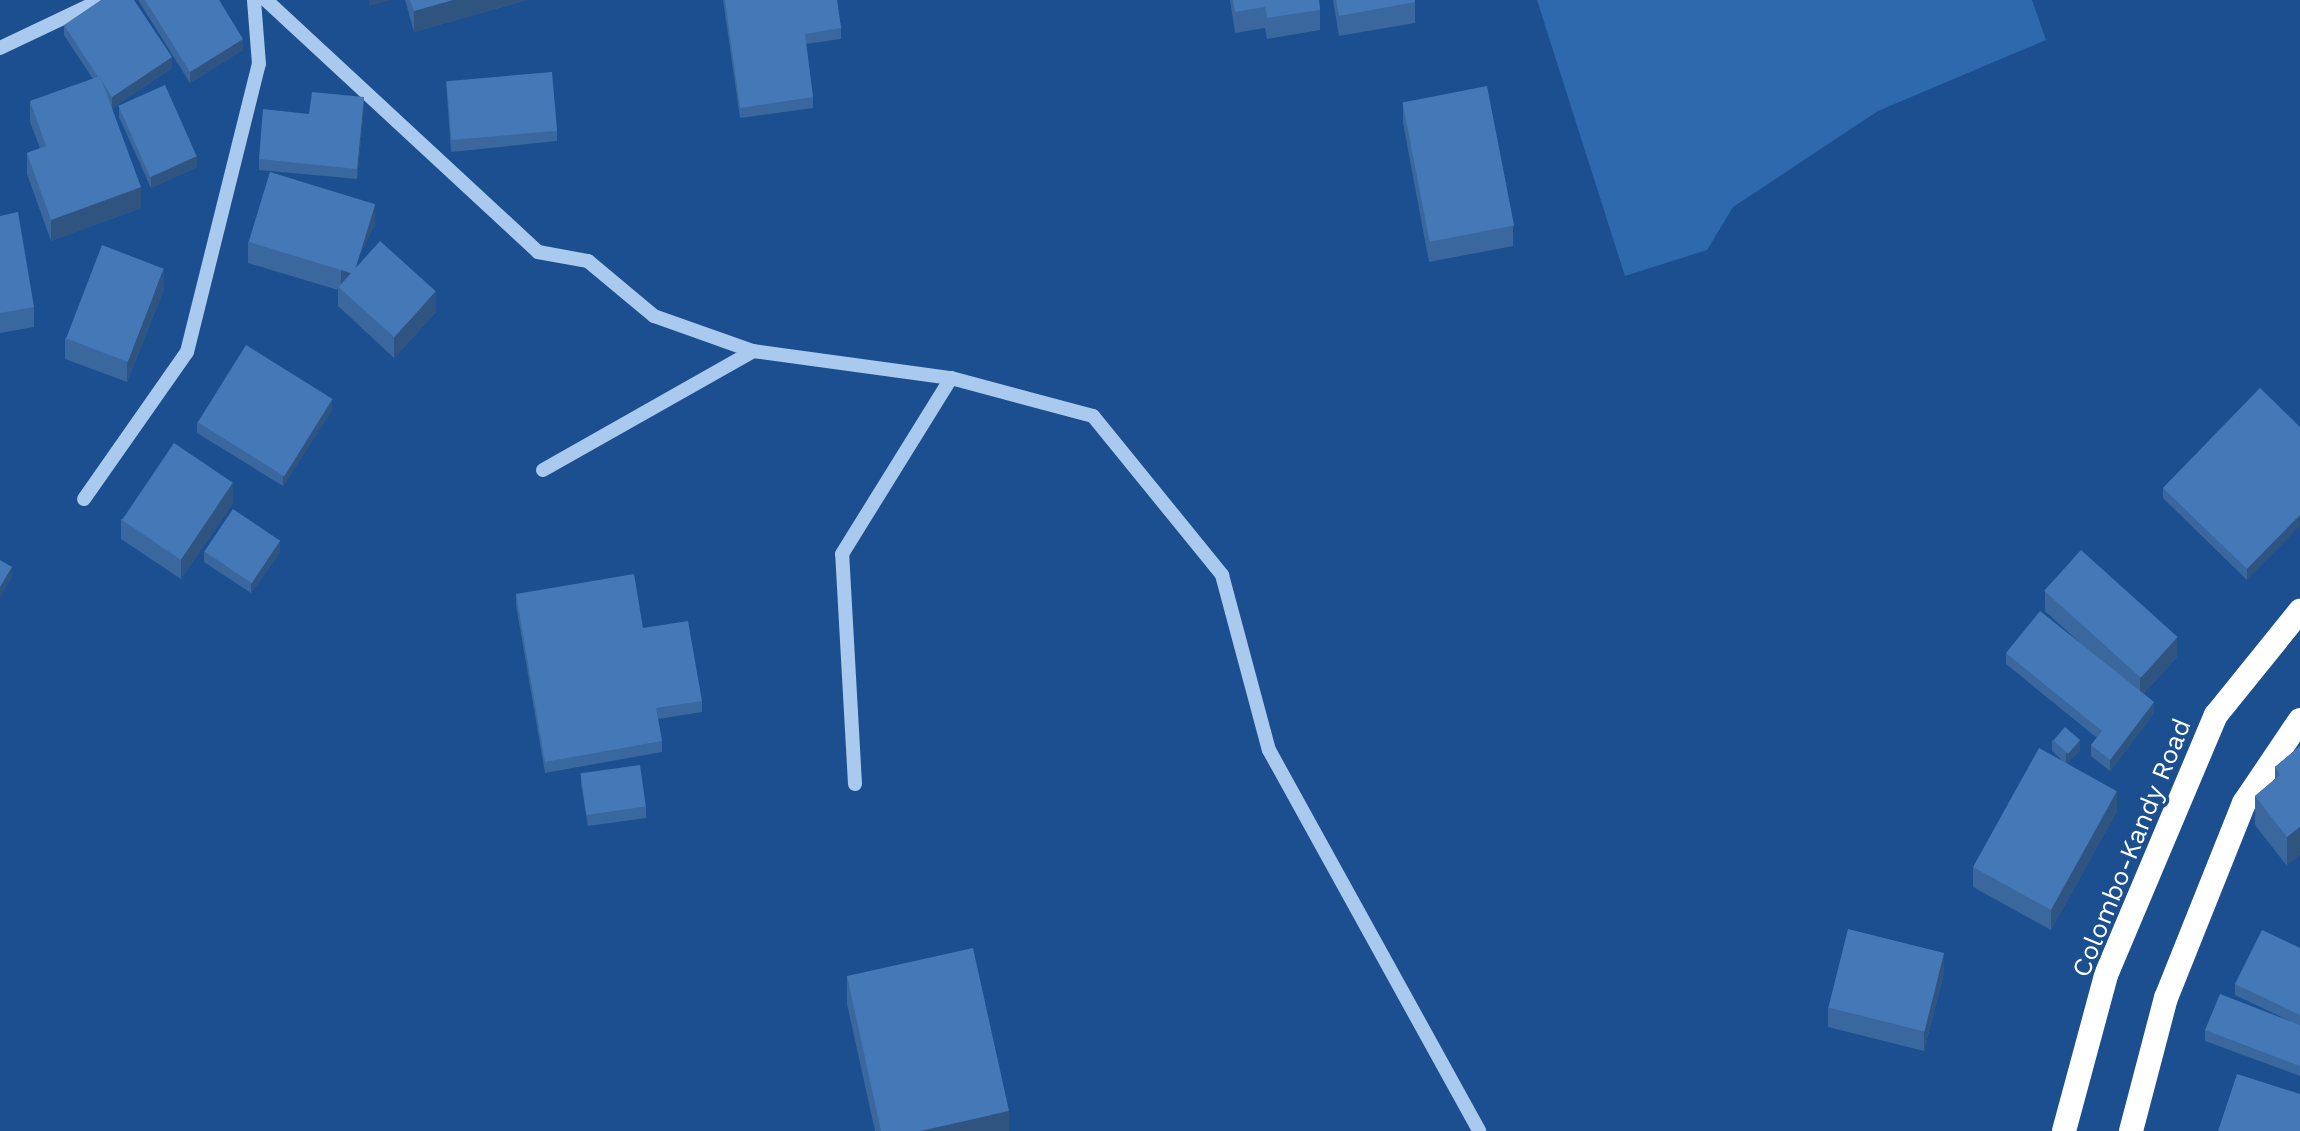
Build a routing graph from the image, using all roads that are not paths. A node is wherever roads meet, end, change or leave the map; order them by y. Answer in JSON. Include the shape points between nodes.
{"nodes":[{"id":1,"x":101,"y":0,"type":"edge"},
{"id":2,"x":254,"y":0,"type":"edge"},
{"id":3,"x":266,"y":0,"type":"edge"},
{"id":4,"x":0,"y":48,"type":"edge"},
{"id":5,"x":753,"y":351,"type":"junction"},
{"id":6,"x":951,"y":378,"type":"junction"},
{"id":7,"x":543,"y":470,"type":"dead end"},
{"id":8,"x":84,"y":499,"type":"dead end"},
{"id":9,"x":2300,"y":611,"type":"edge"},
{"id":10,"x":2300,"y":720,"type":"edge"},
{"id":11,"x":855,"y":784,"type":"dead end"},
{"id":12,"x":1479,"y":1131,"type":"edge"},
{"id":13,"x":2064,"y":1131,"type":"edge"},
{"id":14,"x":2131,"y":1131,"type":"edge"}],
"edges":[{"from":1,"to":4,"type":"street"},
{"from":2,"to":8,"type":"street","via":[[259,64],[187,352]]},
{"from":3,"to":5,"type":"street","via":[[538,252],[588,261],[654,316]]},
{"from":5,"to":6,"type":"street"},
{"from":5,"to":7,"type":"street"},
{"from":6,"to":11,"type":"street","via":[[842,554]]},
{"from":6,"to":12,"type":"street","via":[[1093,416],[1222,575],[1269,750]]},
{"from":9,"to":13,"type":"highway","name":"Colombo-Kandy Road","via":[[2216,715],[2106,975]]},
{"from":10,"to":14,"type":"highway","via":[[2244,803],[2166,998]]}]}
